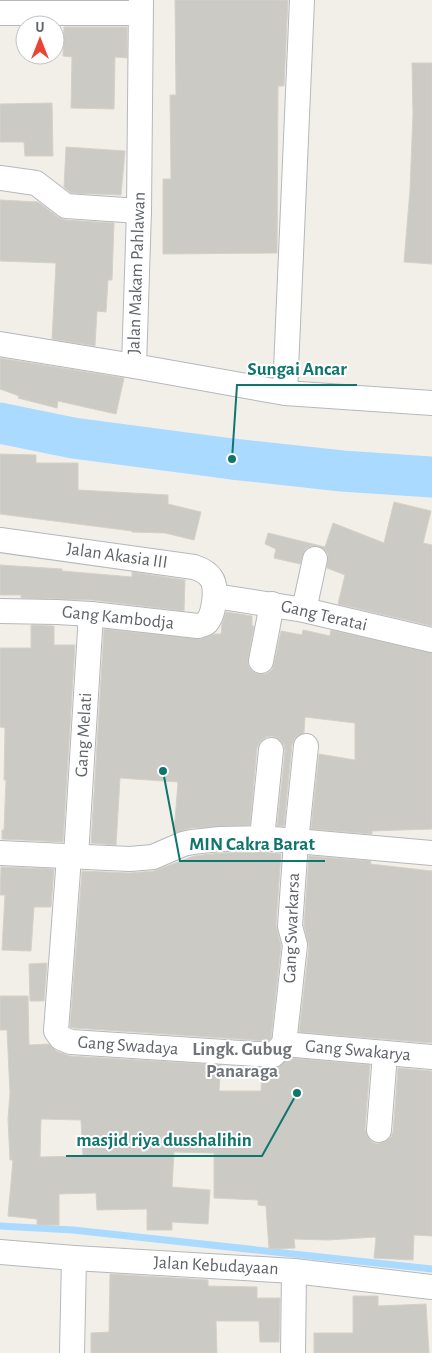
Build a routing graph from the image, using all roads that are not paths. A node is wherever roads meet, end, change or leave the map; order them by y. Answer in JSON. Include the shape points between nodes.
{"nodes":[{"id":1,"x":302,"y":0,"type":"edge"},
{"id":2,"x":140,"y":7,"type":"edge"},
{"id":3,"x":4,"y":9,"type":"edge"},
{"id":4,"x":0,"y":178,"type":"edge"},
{"id":5,"x":139,"y":211,"type":"junction"},
{"id":6,"x":0,"y":344,"type":"edge"},
{"id":7,"x":134,"y":366,"type":"junction"},
{"id":8,"x":286,"y":393,"type":"junction"},
{"id":9,"x":432,"y":403,"type":"edge"},
{"id":10,"x":0,"y":540,"type":"edge"},
{"id":11,"x":315,"y":559,"type":"dead end"},
{"id":12,"x":215,"y":596,"type":"junction"},
{"id":13,"x":272,"y":604,"type":"junction"},
{"id":14,"x":304,"y":610,"type":"junction"},
{"id":15,"x":0,"y":611,"type":"edge"},
{"id":16,"x":91,"y":614,"type":"junction"},
{"id":17,"x":432,"y":640,"type":"edge"},
{"id":18,"x":261,"y":661,"type":"dead end"},
{"id":19,"x":306,"y":746,"type":"dead end"},
{"id":20,"x":271,"y":750,"type":"dead end"},
{"id":21,"x":262,"y":838,"type":"junction"},
{"id":22,"x":296,"y":842,"type":"junction"},
{"id":23,"x":432,"y":853,"type":"edge"},
{"id":24,"x":0,"y":854,"type":"edge"},
{"id":25,"x":72,"y":857,"type":"junction"},
{"id":26,"x":284,"y":1044,"type":"junction"},
{"id":27,"x":385,"y":1054,"type":"junction"},
{"id":28,"x":432,"y":1056,"type":"edge"},
{"id":29,"x":379,"y":1130,"type":"dead end"},
{"id":30,"x":0,"y":1252,"type":"edge"},
{"id":31,"x":74,"y":1258,"type":"junction"},
{"id":32,"x":294,"y":1271,"type":"junction"},
{"id":33,"x":432,"y":1287,"type":"edge"},
{"id":34,"x":72,"y":1353,"type":"edge"},
{"id":35,"x":292,"y":1353,"type":"edge"}],
"edges":[{"from":1,"to":8,"type":"street"},
{"from":2,"to":3,"type":"street"},
{"from":2,"to":5,"type":"street","name":"Jalan Makam Pahlawan"},
{"from":4,"to":5,"type":"street","via":[[36,182],[66,206]]},
{"from":5,"to":7,"type":"street","name":"Jalan Makam Pahlawan"},
{"from":6,"to":7,"type":"street"},
{"from":7,"to":8,"type":"street","name":"Jalan Makam Pahlawan"},
{"from":8,"to":9,"type":"street","name":"Jalan Makam Pahlawan"},
{"from":10,"to":12,"type":"street","name":"Jalan Akasia III","via":[[194,567],[212,579]]},
{"from":11,"to":14,"type":"street"},
{"from":12,"to":13,"type":"street","name":"Gang Teratai"},
{"from":12,"to":16,"type":"street","name":"Gang Kambodja","via":[[208,621],[198,626]]},
{"from":13,"to":14,"type":"street","name":"Gang Teratai"},
{"from":13,"to":18,"type":"street"},
{"from":14,"to":17,"type":"street","name":"Gang Teratai"},
{"from":15,"to":16,"type":"street","name":"Gang Kambodja"},
{"from":16,"to":25,"type":"street","name":"Gang Melati"},
{"from":19,"to":22,"type":"street","name":"Gang Swarkarsa"},
{"from":20,"to":21,"type":"street"},
{"from":21,"to":22,"type":"street"},
{"from":21,"to":25,"type":"street","via":[[192,842],[153,857]]},
{"from":22,"to":23,"type":"street"},
{"from":22,"to":26,"type":"street","name":"Gang Swarkarsa","via":[[290,926],[295,946]]},
{"from":24,"to":25,"type":"street"},
{"from":25,"to":26,"type":"street","name":"Gang Swadaya","via":[[56,1031],[61,1038],[71,1042],[273,1055]]},
{"from":26,"to":27,"type":"street","name":"Gang Swakarya"},
{"from":27,"to":28,"type":"street","name":"Gang Swakarya"},
{"from":27,"to":29,"type":"street"},
{"from":30,"to":31,"type":"street","name":"Jalan Kebudayaan"},
{"from":31,"to":32,"type":"street","name":"Jalan Kebudayaan"},
{"from":31,"to":34,"type":"street"},
{"from":32,"to":33,"type":"street","name":"Jalan Kebudayaan"},
{"from":32,"to":35,"type":"street"}]}
